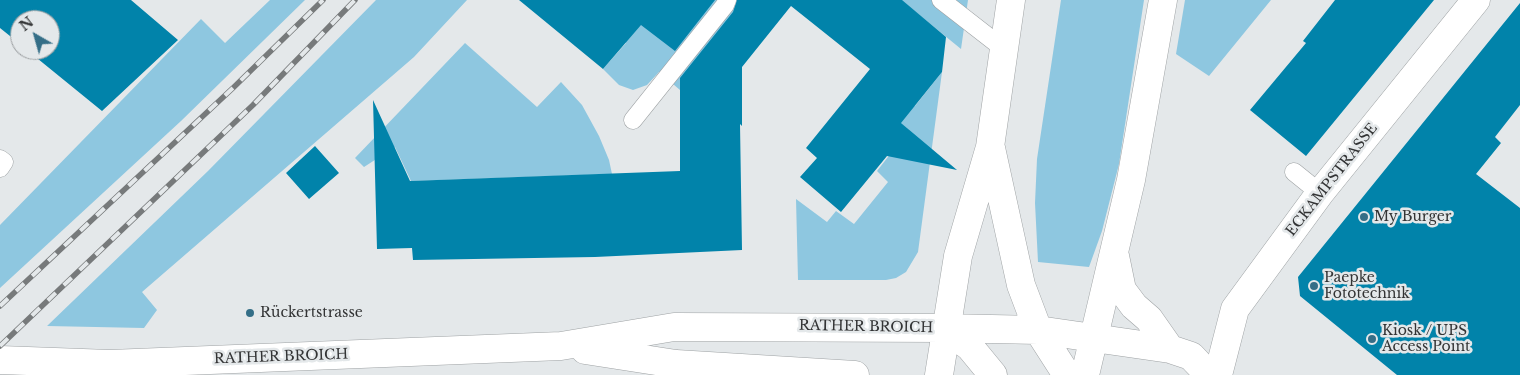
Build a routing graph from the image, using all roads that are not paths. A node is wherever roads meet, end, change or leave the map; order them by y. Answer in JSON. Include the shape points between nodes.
{"nodes":[{"id":1,"x":726,"y":0,"type":"edge"},
{"id":2,"x":941,"y":0,"type":"edge"},
{"id":3,"x":1011,"y":0,"type":"edge"},
{"id":4,"x":1163,"y":0,"type":"edge"},
{"id":5,"x":1476,"y":0,"type":"edge"},
{"id":6,"x":1004,"y":49,"type":"junction"},
{"id":7,"x":633,"y":120,"type":"dead end"},
{"id":8,"x":990,"y":146,"type":"junction"},
{"id":9,"x":0,"y":159,"type":"edge"},
{"id":10,"x":0,"y":168,"type":"edge"},
{"id":11,"x":1294,"y":172,"type":"dead end"},
{"id":12,"x":1320,"y":193,"type":"junction"},
{"id":13,"x":1114,"y":253,"type":"junction"},
{"id":14,"x":945,"y":328,"type":"junction"},
{"id":15,"x":1038,"y":330,"type":"junction"},
{"id":16,"x":1094,"y":337,"type":"junction"},
{"id":17,"x":561,"y":346,"type":"junction"},
{"id":18,"x":1170,"y":349,"type":"junction"},
{"id":19,"x":0,"y":360,"type":"edge"},
{"id":20,"x":256,"y":366,"type":"edge"},
{"id":21,"x":855,"y":375,"type":"edge"},
{"id":22,"x":939,"y":375,"type":"edge"},
{"id":23,"x":993,"y":375,"type":"edge"},
{"id":24,"x":1067,"y":375,"type":"edge"},
{"id":25,"x":1085,"y":375,"type":"edge"},
{"id":26,"x":1208,"y":375,"type":"edge"},
{"id":27,"x":1218,"y":375,"type":"edge"}],
"edges":[{"from":1,"to":7,"type":"lane"},
{"from":2,"to":6,"type":"lane"},
{"from":3,"to":6,"type":"main road"},
{"from":4,"to":13,"type":"main road","via":[[1132,180]]},
{"from":5,"to":12,"type":"main road","name":"ECKAMPSTRASSE"},
{"from":6,"to":8,"type":"main road"},
{"from":8,"to":14,"type":"main road","via":[[958,256]]},
{"from":8,"to":15,"type":"main road","via":[[1021,285]]},
{"from":9,"to":10,"type":"lane","via":[[4,162]]},
{"from":11,"to":12,"type":"lane"},
{"from":12,"to":27,"type":"main road","name":"ECKAMPSTRASSE","via":[[1235,310]]},
{"from":13,"to":16,"type":"main road"},
{"from":13,"to":18,"type":"main road","via":[[1122,290],[1149,319]]},
{"from":14,"to":15,"type":"main road","name":"RATHER BROICH"},
{"from":14,"to":17,"type":"main road","name":"RATHER BROICH","via":[[674,328]]},
{"from":14,"to":22,"type":"main road"},
{"from":14,"to":23,"type":"main road","via":[[970,347]]},
{"from":15,"to":16,"type":"main road","name":"RATHER BROICH"},
{"from":15,"to":24,"type":"main road"},
{"from":16,"to":18,"type":"main road","name":"RATHER BROICH"},
{"from":16,"to":25,"type":"main road"},
{"from":17,"to":20,"type":"main road","name":"RATHER BROICH"},
{"from":17,"to":21,"type":"main road","name":"RATHER BROICH","via":[[676,364]]},
{"from":18,"to":26,"type":"main road","name":"RATHER BROICH","via":[[1191,356]]},
{"from":19,"to":20,"type":"main road","name":"RATHER BROICH"}]}
